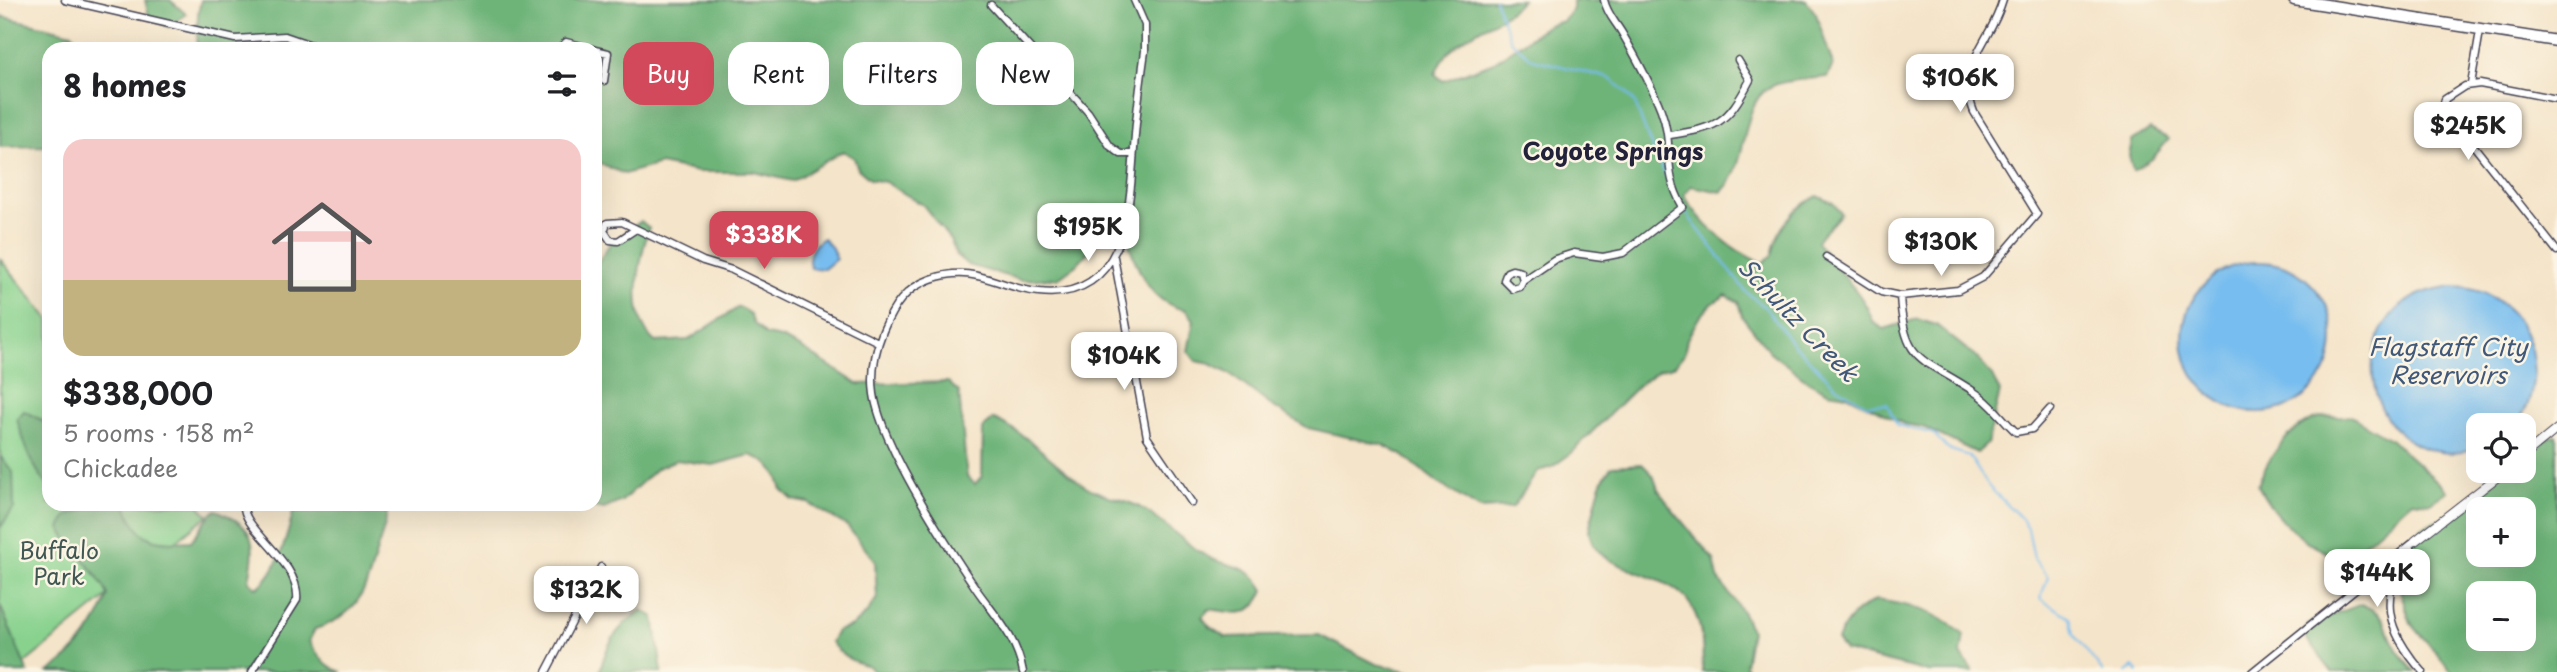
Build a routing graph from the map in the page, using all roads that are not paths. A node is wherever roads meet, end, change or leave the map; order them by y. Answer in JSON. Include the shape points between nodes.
{"nodes":[{"id":1,"x":65,"y":0,"type":"edge"},
{"id":2,"x":1134,"y":0,"type":"edge"},
{"id":3,"x":1604,"y":0,"type":"edge"},
{"id":4,"x":2003,"y":0,"type":"edge"},
{"id":5,"x":2294,"y":0,"type":"edge"},
{"id":6,"x":991,"y":5,"type":"dead end"},
{"id":7,"x":2480,"y":31,"type":"junction"},
{"id":8,"x":2557,"y":41,"type":"edge"},
{"id":9,"x":303,"y":42,"type":"edge"},
{"id":10,"x":602,"y":51,"type":"edge"},
{"id":11,"x":1738,"y":60,"type":"dead end"},
{"id":12,"x":604,"y":81,"type":"dead end"},
{"id":13,"x":2471,"y":84,"type":"junction"},
{"id":14,"x":2557,"y":99,"type":"edge"},
{"id":15,"x":1670,"y":135,"type":"junction"},
{"id":16,"x":1133,"y":154,"type":"junction"},
{"id":17,"x":636,"y":229,"type":"junction"},
{"id":18,"x":2557,"y":251,"type":"edge"},
{"id":19,"x":1114,"y":257,"type":"junction"},
{"id":20,"x":1825,"y":257,"type":"dead end"},
{"id":21,"x":1523,"y":281,"type":"dead end"},
{"id":22,"x":1900,"y":296,"type":"junction"},
{"id":23,"x":878,"y":342,"type":"junction"},
{"id":24,"x":2050,"y":409,"type":"dead end"},
{"id":25,"x":2557,"y":429,"type":"edge"},
{"id":26,"x":2536,"y":446,"type":"edge"},
{"id":27,"x":2489,"y":483,"type":"edge"},
{"id":28,"x":1192,"y":503,"type":"dead end"},
{"id":29,"x":245,"y":511,"type":"edge"},
{"id":30,"x":2415,"y":541,"type":"junction"},
{"id":31,"x":601,"y":566,"type":"dead end"},
{"id":32,"x":252,"y":672,"type":"edge"},
{"id":33,"x":546,"y":672,"type":"edge"},
{"id":34,"x":1023,"y":672,"type":"edge"},
{"id":35,"x":2252,"y":672,"type":"edge"},
{"id":36,"x":2423,"y":672,"type":"edge"}],
"edges":[{"from":1,"to":9,"type":"street","via":[[235,39],[285,36]]},
{"from":2,"to":16,"type":"street","via":[[1145,25],[1145,51]]},
{"from":3,"to":15,"type":"street"},
{"from":4,"to":22,"type":"street","via":[[1969,71],[1966,94],[2037,214],[1975,284]]},
{"from":5,"to":7,"type":"main road"},
{"from":6,"to":16,"type":"street","via":[[1088,112],[1110,146],[1121,154]]},
{"from":7,"to":8,"type":"main road"},
{"from":7,"to":13,"type":"street"},
{"from":10,"to":12,"type":"street","via":[[608,53]]},
{"from":11,"to":15,"type":"street","via":[[1751,80],[1739,103],[1711,129]]},
{"from":13,"to":14,"type":"street"},
{"from":13,"to":18,"type":"street","via":[[2445,99],[2442,107]]},
{"from":15,"to":21,"type":"street","via":[[1668,170],[1683,207],[1623,253],[1603,257],[1574,253],[1555,259]]},
{"from":16,"to":19,"type":"street","via":[[1129,215]]},
{"from":17,"to":17,"type":"street","via":[[614,221],[607,223],[604,232],[618,241]]},
{"from":17,"to":23,"type":"street","via":[[733,270]]},
{"from":19,"to":23,"type":"street","via":[[1091,280],[1053,293],[1034,292],[971,272],[930,279],[900,299]]},
{"from":19,"to":28,"type":"street","via":[[1147,437]]},
{"from":20,"to":22,"type":"street","via":[[1881,292]]},
{"from":22,"to":24,"type":"street","via":[[1903,336],[1913,353],[1987,401],[2016,432],[2032,429]]},
{"from":23,"to":34,"type":"street","via":[[874,395],[898,458],[962,568],[1009,631]]},
{"from":25,"to":26,"type":"street"},
{"from":27,"to":30,"type":"street"},
{"from":29,"to":32,"type":"street","via":[[298,588],[297,600]]},
{"from":30,"to":35,"type":"street"},
{"from":30,"to":36,"type":"street","via":[[2390,593],[2391,626],[2402,649]]},
{"from":31,"to":33,"type":"street"}]}
